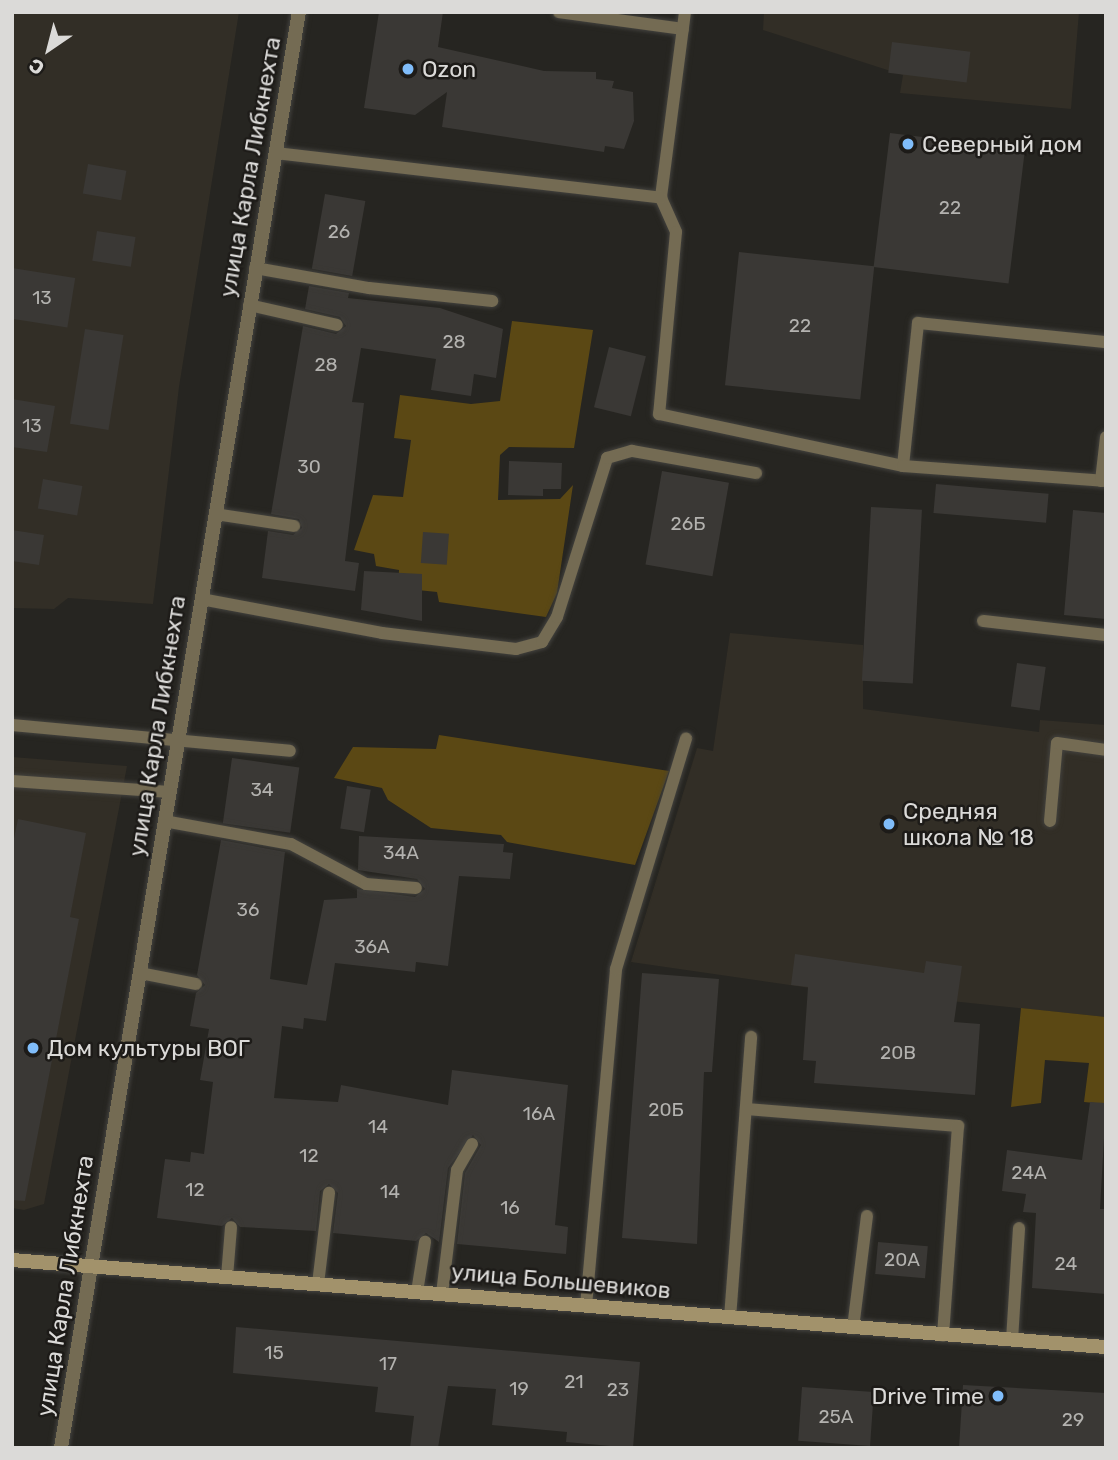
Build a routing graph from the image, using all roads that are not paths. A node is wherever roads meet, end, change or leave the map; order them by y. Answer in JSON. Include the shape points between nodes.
{"nodes":[{"id":1,"x":299,"y":12,"type":"edge"},
{"id":2,"x":559,"y":12,"type":"edge"},
{"id":3,"x":685,"y":12,"type":"edge"},
{"id":4,"x":683,"y":29,"type":"junction"},
{"id":5,"x":275,"y":153,"type":"junction"},
{"id":6,"x":661,"y":198,"type":"junction"},
{"id":7,"x":255,"y":268,"type":"junction"},
{"id":8,"x":492,"y":301,"type":"dead end"},
{"id":9,"x":249,"y":305,"type":"junction"},
{"id":10,"x":337,"y":325,"type":"dead end"},
{"id":11,"x":1106,"y":342,"type":"edge"},
{"id":12,"x":1106,"y":437,"type":"edge"},
{"id":13,"x":903,"y":466,"type":"junction"},
{"id":14,"x":755,"y":473,"type":"dead end"},
{"id":15,"x":1103,"y":481,"type":"edge"},
{"id":16,"x":215,"y":514,"type":"junction"},
{"id":17,"x":294,"y":526,"type":"dead end"},
{"id":18,"x":201,"y":599,"type":"junction"},
{"id":19,"x":983,"y":621,"type":"dead end"},
{"id":20,"x":1106,"y":635,"type":"edge"},
{"id":21,"x":12,"y":725,"type":"edge"},
{"id":22,"x":178,"y":738,"type":"junction"},
{"id":23,"x":686,"y":738,"type":"dead end"},
{"id":24,"x":1106,"y":750,"type":"edge"},
{"id":25,"x":290,"y":751,"type":"dead end"},
{"id":26,"x":12,"y":781,"type":"edge"},
{"id":27,"x":170,"y":792,"type":"junction"},
{"id":28,"x":164,"y":821,"type":"junction"},
{"id":29,"x":1050,"y":821,"type":"dead end"},
{"id":30,"x":416,"y":888,"type":"dead end"},
{"id":31,"x":140,"y":974,"type":"junction"},
{"id":32,"x":196,"y":984,"type":"dead end"},
{"id":33,"x":751,"y":1037,"type":"dead end"},
{"id":34,"x":746,"y":1110,"type":"junction"},
{"id":35,"x":472,"y":1144,"type":"dead end"},
{"id":36,"x":329,"y":1193,"type":"dead end"},
{"id":37,"x":867,"y":1216,"type":"dead end"},
{"id":38,"x":232,"y":1227,"type":"dead end"},
{"id":39,"x":1019,"y":1228,"type":"dead end"},
{"id":40,"x":425,"y":1242,"type":"dead end"},
{"id":41,"x":12,"y":1260,"type":"edge"},
{"id":42,"x":90,"y":1266,"type":"junction"},
{"id":43,"x":227,"y":1277,"type":"junction"},
{"id":44,"x":318,"y":1284,"type":"junction"},
{"id":45,"x":417,"y":1292,"type":"junction"},
{"id":46,"x":442,"y":1294,"type":"junction"},
{"id":47,"x":586,"y":1306,"type":"junction"},
{"id":48,"x":730,"y":1318,"type":"junction"},
{"id":49,"x":853,"y":1328,"type":"junction"},
{"id":50,"x":943,"y":1335,"type":"junction"},
{"id":51,"x":1012,"y":1340,"type":"junction"},
{"id":52,"x":1106,"y":1347,"type":"edge"},
{"id":53,"x":61,"y":1448,"type":"edge"}],
"edges":[{"from":1,"to":5,"type":"street","name":"улица Карла Либкнехта"},
{"from":2,"to":4,"type":"lane"},
{"from":3,"to":4,"type":"lane"},
{"from":4,"to":6,"type":"lane"},
{"from":5,"to":6,"type":"lane"},
{"from":5,"to":7,"type":"street","name":"улица Карла Либкнехта"},
{"from":6,"to":13,"type":"lane","via":[[676,232],[659,414]]},
{"from":7,"to":8,"type":"lane","via":[[369,288]]},
{"from":7,"to":9,"type":"street","name":"улица Карла Либкнехта"},
{"from":9,"to":10,"type":"lane"},
{"from":9,"to":16,"type":"street","name":"улица Карла Либкнехта"},
{"from":11,"to":13,"type":"lane","via":[[918,323]]},
{"from":12,"to":15,"type":"lane"},
{"from":13,"to":15,"type":"lane"},
{"from":14,"to":18,"type":"lane","via":[[632,451],[607,458],[557,617],[542,642],[516,649],[382,633]]},
{"from":16,"to":17,"type":"lane"},
{"from":16,"to":18,"type":"street","name":"улица Карла Либкнехта"},
{"from":18,"to":22,"type":"street","name":"улица Карла Либкнехта"},
{"from":19,"to":20,"type":"lane"},
{"from":21,"to":22,"type":"lane"},
{"from":22,"to":25,"type":"lane"},
{"from":22,"to":27,"type":"street","name":"улица Карла Либкнехта"},
{"from":23,"to":47,"type":"lane","via":[[616,969]]},
{"from":24,"to":29,"type":"lane","via":[[1057,743]]},
{"from":26,"to":27,"type":"lane"},
{"from":27,"to":28,"type":"street","name":"улица Карла Либкнехта"},
{"from":28,"to":30,"type":"lane","via":[[291,844],[366,884]]},
{"from":28,"to":31,"type":"street","name":"улица Карла Либкнехта"},
{"from":31,"to":32,"type":"lane"},
{"from":31,"to":42,"type":"street","name":"улица Карла Либкнехта"},
{"from":33,"to":34,"type":"lane"},
{"from":34,"to":48,"type":"lane"},
{"from":34,"to":50,"type":"lane","via":[[958,1126]]},
{"from":35,"to":46,"type":"lane","via":[[457,1170]]},
{"from":36,"to":44,"type":"lane"},
{"from":37,"to":49,"type":"lane"},
{"from":38,"to":43,"type":"lane"},
{"from":39,"to":51,"type":"lane"},
{"from":40,"to":45,"type":"lane"},
{"from":41,"to":42,"type":"main road","name":"улица Большевиков"},
{"from":42,"to":43,"type":"main road","name":"улица Большевиков"},
{"from":42,"to":53,"type":"street","name":"улица Карла Либкнехта"},
{"from":43,"to":44,"type":"main road","name":"улица Большевиков"},
{"from":44,"to":45,"type":"main road","name":"улица Большевиков"},
{"from":45,"to":46,"type":"main road","name":"улица Большевиков"},
{"from":46,"to":47,"type":"main road","name":"улица Большевиков"},
{"from":47,"to":48,"type":"main road","name":"улица Большевиков"},
{"from":48,"to":49,"type":"main road","name":"улица Большевиков"},
{"from":49,"to":50,"type":"main road","name":"улица Большевиков"},
{"from":50,"to":51,"type":"main road","name":"улица Большевиков"},
{"from":51,"to":52,"type":"main road","name":"улица Большевиков"}]}
